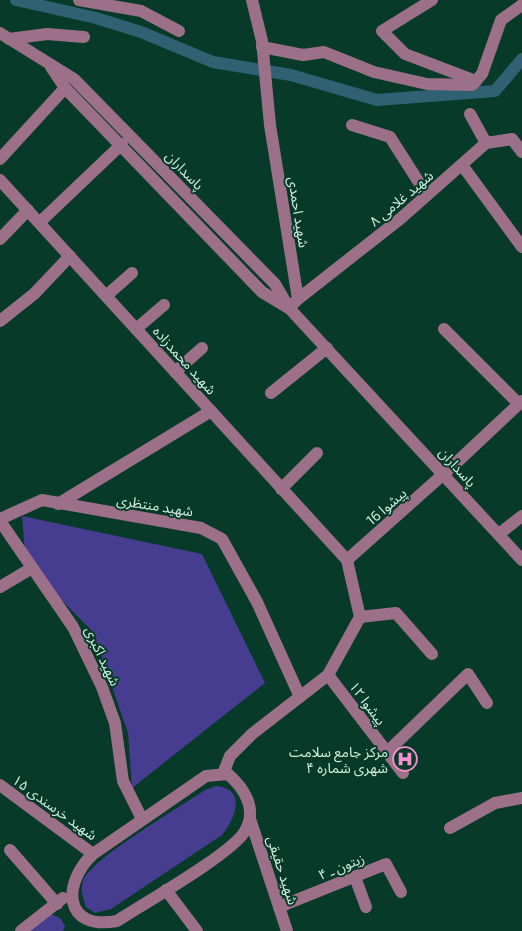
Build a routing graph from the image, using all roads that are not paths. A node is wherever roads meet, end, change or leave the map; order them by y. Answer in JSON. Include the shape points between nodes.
{"nodes":[{"id":1,"x":79,"y":0,"type":"edge"},
{"id":2,"x":432,"y":0,"type":"edge"},
{"id":3,"x":254,"y":2,"type":"edge"},
{"id":4,"x":522,"y":5,"type":"edge"},
{"id":5,"x":179,"y":31,"type":"dead end"},
{"id":6,"x":5,"y":36,"type":"edge"},
{"id":7,"x":84,"y":36,"type":"dead end"},
{"id":8,"x":263,"y":51,"type":"junction"},
{"id":9,"x":49,"y":64,"type":"junction"},
{"id":10,"x":476,"y":81,"type":"junction"},
{"id":11,"x":64,"y":88,"type":"junction"},
{"id":12,"x":470,"y":114,"type":"dead end"},
{"id":13,"x":352,"y":126,"type":"dead end"},
{"id":14,"x":486,"y":143,"type":"junction"},
{"id":15,"x":122,"y":144,"type":"junction"},
{"id":16,"x":522,"y":152,"type":"edge"},
{"id":17,"x":0,"y":159,"type":"edge"},
{"id":18,"x":462,"y":165,"type":"junction"},
{"id":19,"x":0,"y":180,"type":"edge"},
{"id":20,"x":427,"y":195,"type":"junction"},
{"id":21,"x":28,"y":210,"type":"junction"},
{"id":22,"x":40,"y":222,"type":"junction"},
{"id":23,"x":0,"y":239,"type":"edge"},
{"id":24,"x":522,"y":247,"type":"edge"},
{"id":25,"x":70,"y":256,"type":"junction"},
{"id":26,"x":132,"y":273,"type":"dead end"},
{"id":27,"x":106,"y":296,"type":"junction"},
{"id":28,"x":298,"y":299,"type":"junction"},
{"id":29,"x":164,"y":305,"type":"dead end"},
{"id":30,"x":289,"y":308,"type":"junction"},
{"id":31,"x":0,"y":321,"type":"edge"},
{"id":32,"x":136,"y":329,"type":"junction"},
{"id":33,"x":444,"y":329,"type":"dead end"},
{"id":34,"x":202,"y":348,"type":"dead end"},
{"id":35,"x":327,"y":348,"type":"junction"},
{"id":36,"x":175,"y":372,"type":"junction"},
{"id":37,"x":271,"y":394,"type":"dead end"},
{"id":38,"x":520,"y":402,"type":"edge"},
{"id":39,"x":211,"y":411,"type":"junction"},
{"id":40,"x":317,"y":453,"type":"dead end"},
{"id":41,"x":444,"y":474,"type":"junction"},
{"id":42,"x":281,"y":489,"type":"junction"},
{"id":43,"x":58,"y":504,"type":"junction"},
{"id":44,"x":522,"y":516,"type":"edge"},
{"id":45,"x":0,"y":520,"type":"edge"},
{"id":46,"x":499,"y":534,"type":"junction"},
{"id":47,"x":347,"y":560,"type":"junction"},
{"id":48,"x":522,"y":560,"type":"edge"},
{"id":49,"x":32,"y":568,"type":"junction"},
{"id":50,"x":0,"y":587,"type":"edge"},
{"id":51,"x":360,"y":617,"type":"junction"},
{"id":52,"x":432,"y":654,"type":"dead end"},
{"id":53,"x":328,"y":675,"type":"junction"},
{"id":54,"x":300,"y":697,"type":"junction"},
{"id":55,"x":487,"y":703,"type":"dead end"},
{"id":56,"x":387,"y":752,"type":"junction"},
{"id":57,"x":403,"y":773,"type":"dead end"},
{"id":58,"x":223,"y":774,"type":"junction"},
{"id":59,"x":0,"y":785,"type":"edge"},
{"id":60,"x":522,"y":798,"type":"edge"},
{"id":61,"x":250,"y":818,"type":"junction"},
{"id":62,"x":142,"y":819,"type":"junction"},
{"id":63,"x":450,"y":828,"type":"dead end"},
{"id":64,"x":10,"y":850,"type":"dead end"},
{"id":65,"x":93,"y":854,"type":"junction"},
{"id":66,"x":355,"y":877,"type":"junction"},
{"id":67,"x":72,"y":889,"type":"junction"},
{"id":68,"x":166,"y":890,"type":"junction"},
{"id":69,"x":401,"y":892,"type":"dead end"},
{"id":70,"x":57,"y":904,"type":"junction"},
{"id":71,"x":279,"y":907,"type":"junction"},
{"id":72,"x":366,"y":907,"type":"dead end"},
{"id":73,"x":99,"y":925,"type":"junction"},
{"id":74,"x":21,"y":931,"type":"edge"},
{"id":75,"x":86,"y":931,"type":"edge"},
{"id":76,"x":197,"y":931,"type":"edge"},
{"id":77,"x":287,"y":931,"type":"edge"}],
"edges":[{"from":1,"to":5,"type":"street","via":[[141,11]]},
{"from":2,"to":10,"type":"street","via":[[382,31],[405,54]]},
{"from":3,"to":8,"type":"street","name":"شهید احمدی"},
{"from":4,"to":10,"type":"street","via":[[501,20],[482,74]]},
{"from":6,"to":7,"type":"street"},
{"from":6,"to":9,"type":"street","name":"پاسداران"},
{"from":8,"to":10,"type":"street","via":[[304,56],[324,52],[374,72],[427,84],[472,85]]},
{"from":8,"to":28,"type":"street","name":"شهید احمدی","via":[[269,116]]},
{"from":9,"to":11,"type":"street","name":"پاسداران"},
{"from":9,"to":30,"type":"street","name":"پاسداران","via":[[74,79],[274,284]]},
{"from":11,"to":15,"type":"street","name":"پاسداران"},
{"from":11,"to":17,"type":"street"},
{"from":12,"to":14,"type":"street"},
{"from":13,"to":20,"type":"street","via":[[390,137]]},
{"from":14,"to":16,"type":"street","via":[[512,139]]},
{"from":14,"to":18,"type":"street","name":"۸ شهید غلامی"},
{"from":15,"to":22,"type":"street"},
{"from":15,"to":30,"type":"street","name":"پاسداران","via":[[262,292]]},
{"from":18,"to":20,"type":"street","name":"۸ شهید غلامی"},
{"from":18,"to":24,"type":"street"},
{"from":19,"to":21,"type":"street","name":"شهید محمدزاده"},
{"from":20,"to":28,"type":"street","name":"۸ شهید غلامی"},
{"from":21,"to":22,"type":"street","name":"شهید محمدزاده"},
{"from":21,"to":23,"type":"street"},
{"from":22,"to":25,"type":"street","name":"شهید محمدزاده"},
{"from":25,"to":27,"type":"street","name":"شهید محمدزاده"},
{"from":25,"to":31,"type":"street","via":[[34,294]]},
{"from":26,"to":27,"type":"street"},
{"from":27,"to":32,"type":"street","name":"شهید محمدزاده"},
{"from":28,"to":30,"type":"street"},
{"from":29,"to":32,"type":"street"},
{"from":30,"to":35,"type":"street","name":"پاسداران"},
{"from":32,"to":36,"type":"street","name":"شهید محمدزاده"},
{"from":33,"to":38,"type":"street"},
{"from":34,"to":36,"type":"street"},
{"from":35,"to":37,"type":"street"},
{"from":35,"to":41,"type":"street","name":"پاسداران"},
{"from":36,"to":39,"type":"street","name":"شهید محمدزاده"},
{"from":38,"to":41,"type":"street","name":"پیشوا 16"},
{"from":39,"to":42,"type":"street","name":"شهید محمدزاده"},
{"from":39,"to":43,"type":"street"},
{"from":40,"to":42,"type":"street"},
{"from":41,"to":46,"type":"street","name":"پاسداران"},
{"from":41,"to":47,"type":"street","name":"پیشوا 16"},
{"from":42,"to":47,"type":"street","name":"شهید محمدزاده"},
{"from":43,"to":45,"type":"street","name":"شهید منتظری","via":[[42,500]]},
{"from":43,"to":54,"type":"street","name":"شهید منتظری","via":[[201,528],[222,539],[257,602]]},
{"from":44,"to":46,"type":"street"},
{"from":45,"to":49,"type":"street","name":"شهید اکبری"},
{"from":46,"to":48,"type":"street","name":"پاسداران"},
{"from":47,"to":51,"type":"street"},
{"from":49,"to":50,"type":"street"},
{"from":49,"to":62,"type":"street","name":"شهید اکبری","via":[[73,627],[102,687],[115,723],[123,781]]},
{"from":51,"to":52,"type":"street","via":[[396,613]]},
{"from":51,"to":53,"type":"street"},
{"from":53,"to":54,"type":"street"},
{"from":53,"to":56,"type":"street","name":"پیشوا ۱۲"},
{"from":54,"to":58,"type":"street","via":[[252,734],[230,756]]},
{"from":55,"to":56,"type":"street","via":[[468,674]]},
{"from":56,"to":57,"type":"street","name":"پیشوا ۱۲"},
{"from":58,"to":61,"type":"street","name":"شهید حقیقی","via":[[228,774],[242,786],[248,799]]},
{"from":58,"to":62,"type":"street","via":[[206,776]]},
{"from":59,"to":65,"type":"street","name":"شهید خرسندی ۱۵"},
{"from":60,"to":63,"type":"street","via":[[495,803]]},
{"from":61,"to":68,"type":"street","via":[[239,841]]},
{"from":61,"to":71,"type":"street","name":"شهید حقیقی"},
{"from":62,"to":65,"type":"street"},
{"from":64,"to":70,"type":"street"},
{"from":65,"to":67,"type":"street","via":[[81,865]]},
{"from":66,"to":69,"type":"street","name":"زیتون ـ ۴","via":[[386,864]]},
{"from":66,"to":71,"type":"street","name":"زیتون ـ ۴"},
{"from":66,"to":72,"type":"street"},
{"from":67,"to":70,"type":"street"},
{"from":67,"to":73,"type":"street","via":[[77,913]]},
{"from":68,"to":73,"type":"street","via":[[117,921]]},
{"from":68,"to":76,"type":"street"},
{"from":70,"to":74,"type":"street"},
{"from":71,"to":77,"type":"street","name":"شهید حقیقی"},
{"from":73,"to":75,"type":"street"}]}
